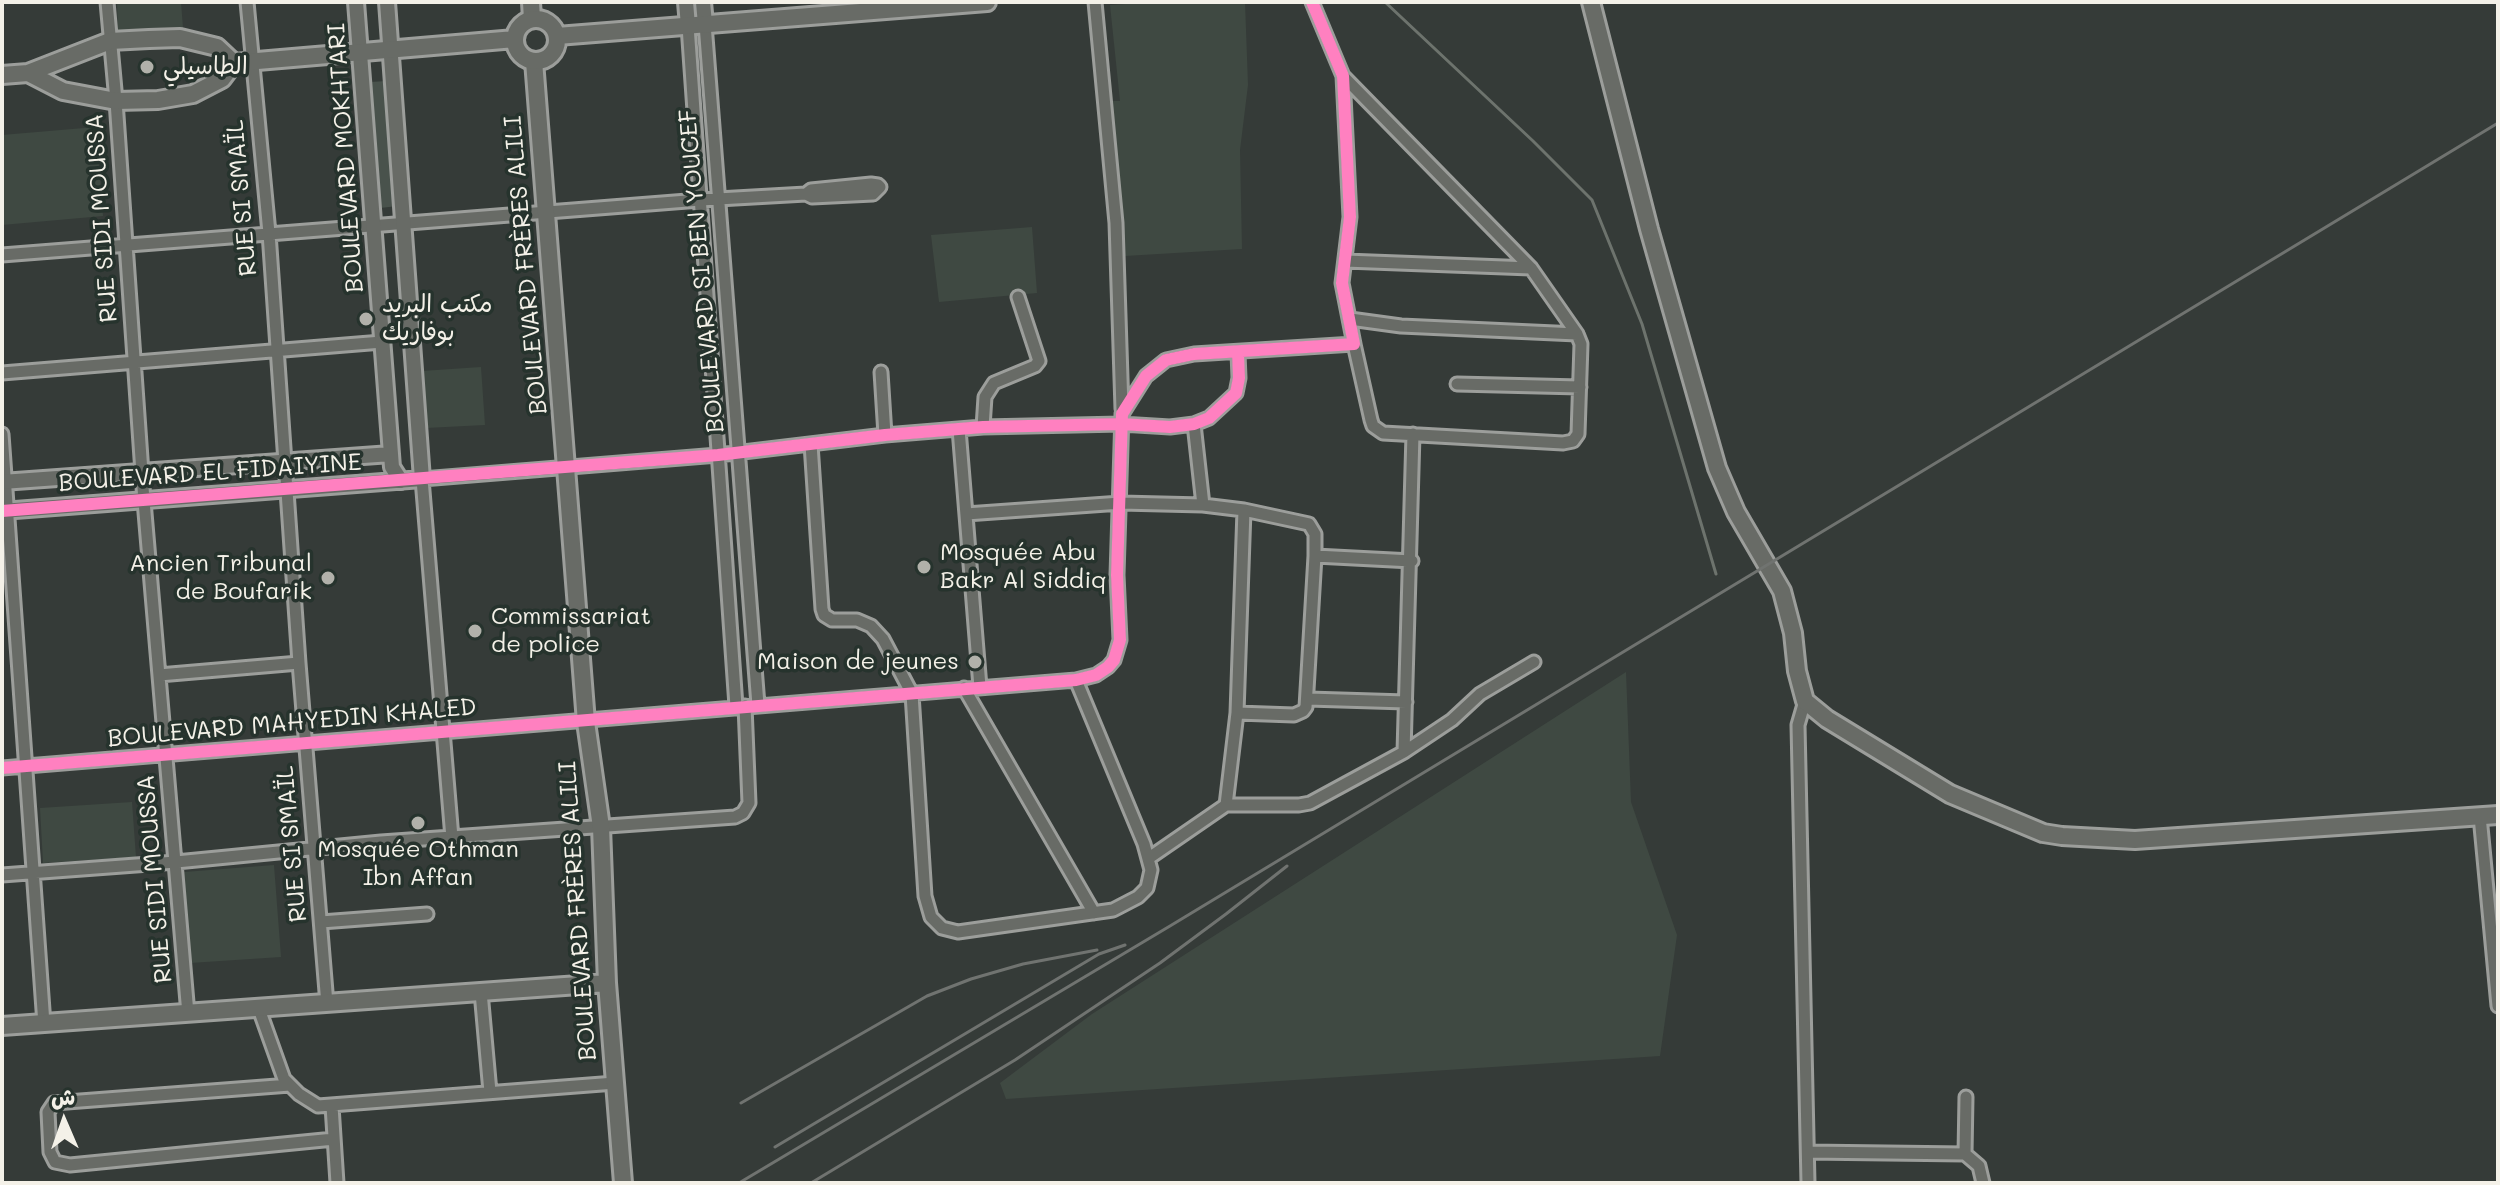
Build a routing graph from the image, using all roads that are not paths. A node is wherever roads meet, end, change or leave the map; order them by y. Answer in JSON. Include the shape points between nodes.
{"nodes":[{"id":1,"x":107,"y":2,"type":"edge"},
{"id":2,"x":247,"y":2,"type":"edge"},
{"id":3,"x":356,"y":2,"type":"edge"},
{"id":4,"x":387,"y":2,"type":"edge"},
{"id":5,"x":686,"y":2,"type":"edge"},
{"id":6,"x":703,"y":2,"type":"edge"},
{"id":7,"x":987,"y":2,"type":"edge"},
{"id":8,"x":1095,"y":2,"type":"edge"},
{"id":9,"x":1591,"y":2,"type":"edge"},
{"id":10,"x":1314,"y":3,"type":"edge"},
{"id":11,"x":950,"y":4,"type":"edge"},
{"id":12,"x":532,"y":11,"type":"edge"},
{"id":13,"x":696,"y":25,"type":"junction"},
{"id":14,"x":557,"y":36,"type":"junction"},
{"id":15,"x":515,"y":39,"type":"junction"},
{"id":16,"x":110,"y":41,"type":"junction"},
{"id":17,"x":390,"y":49,"type":"junction"},
{"id":18,"x":360,"y":51,"type":"junction"},
{"id":19,"x":252,"y":59,"type":"junction"},
{"id":20,"x":534,"y":61,"type":"junction"},
{"id":21,"x":234,"y":63,"type":"junction"},
{"id":22,"x":28,"y":73,"type":"junction"},
{"id":23,"x":2,"y":75,"type":"edge"},
{"id":24,"x":1343,"y":76,"type":"junction"},
{"id":25,"x":116,"y":101,"type":"junction"},
{"id":26,"x":806,"y":194,"type":"junction"},
{"id":27,"x":700,"y":200,"type":"junction"},
{"id":28,"x":719,"y":200,"type":"junction"},
{"id":29,"x":546,"y":213,"type":"junction"},
{"id":30,"x":403,"y":224,"type":"junction"},
{"id":31,"x":373,"y":226,"type":"junction"},
{"id":32,"x":269,"y":233,"type":"junction"},
{"id":33,"x":126,"y":245,"type":"junction"},
{"id":34,"x":2,"y":255,"type":"edge"},
{"id":35,"x":1345,"y":261,"type":"junction"},
{"id":36,"x":1531,"y":268,"type":"junction"},
{"id":37,"x":1018,"y":297,"type":"dead end"},
{"id":38,"x":1350,"y":319,"type":"junction"},
{"id":39,"x":1577,"y":334,"type":"junction"},
{"id":40,"x":382,"y":342,"type":"junction"},
{"id":41,"x":1354,"y":344,"type":"junction"},
{"id":42,"x":277,"y":349,"type":"junction"},
{"id":43,"x":1238,"y":353,"type":"junction"},
{"id":44,"x":135,"y":362,"type":"junction"},
{"id":45,"x":881,"y":372,"type":"dead end"},
{"id":46,"x":2,"y":373,"type":"edge"},
{"id":47,"x":1457,"y":384,"type":"dead end"},
{"id":48,"x":1580,"y":387,"type":"junction"},
{"id":49,"x":1122,"y":419,"type":"junction"},
{"id":50,"x":1194,"y":424,"type":"junction"},
{"id":51,"x":983,"y":427,"type":"junction"},
{"id":52,"x":959,"y":429,"type":"junction"},
{"id":53,"x":2,"y":434,"type":"edge"},
{"id":54,"x":1413,"y":434,"type":"junction"},
{"id":55,"x":885,"y":435,"type":"junction"},
{"id":56,"x":811,"y":444,"type":"junction"},
{"id":57,"x":739,"y":453,"type":"junction"},
{"id":58,"x":391,"y":454,"type":"junction"},
{"id":59,"x":718,"y":455,"type":"junction"},
{"id":60,"x":286,"y":462,"type":"junction"},
{"id":61,"x":566,"y":468,"type":"junction"},
{"id":62,"x":143,"y":472,"type":"junction"},
{"id":63,"x":422,"y":479,"type":"junction"},
{"id":64,"x":401,"y":481,"type":"junction"},
{"id":65,"x":4,"y":482,"type":"edge"},
{"id":66,"x":288,"y":489,"type":"junction"},
{"id":67,"x":144,"y":501,"type":"junction"},
{"id":68,"x":1121,"y":503,"type":"junction"},
{"id":69,"x":1203,"y":505,"type":"junction"},
{"id":70,"x":1244,"y":510,"type":"junction"},
{"id":71,"x":5,"y":511,"type":"edge"},
{"id":72,"x":966,"y":514,"type":"junction"},
{"id":73,"x":1315,"y":556,"type":"junction"},
{"id":74,"x":1412,"y":561,"type":"junction"},
{"id":75,"x":1534,"y":662,"type":"dead end"},
{"id":76,"x":299,"y":663,"type":"junction"},
{"id":77,"x":159,"y":675,"type":"junction"},
{"id":78,"x":1081,"y":679,"type":"junction"},
{"id":79,"x":980,"y":687,"type":"junction"},
{"id":80,"x":964,"y":688,"type":"junction"},
{"id":81,"x":912,"y":694,"type":"junction"},
{"id":82,"x":1308,"y":699,"type":"junction"},
{"id":83,"x":1805,"y":701,"type":"junction"},
{"id":84,"x":1406,"y":702,"type":"junction"},
{"id":85,"x":758,"y":705,"type":"junction"},
{"id":86,"x":740,"y":706,"type":"junction"},
{"id":87,"x":1237,"y":713,"type":"junction"},
{"id":88,"x":586,"y":722,"type":"junction"},
{"id":89,"x":444,"y":733,"type":"junction"},
{"id":90,"x":305,"y":743,"type":"junction"},
{"id":91,"x":1404,"y":752,"type":"junction"},
{"id":92,"x":167,"y":755,"type":"junction"},
{"id":93,"x":27,"y":767,"type":"junction"},
{"id":94,"x":2,"y":768,"type":"edge"},
{"id":95,"x":1226,"y":805,"type":"junction"},
{"id":96,"x":2498,"y":815,"type":"edge"},
{"id":97,"x":2480,"y":816,"type":"junction"},
{"id":98,"x":601,"y":827,"type":"junction"},
{"id":99,"x":452,"y":838,"type":"junction"},
{"id":100,"x":313,"y":849,"type":"junction"},
{"id":101,"x":1149,"y":858,"type":"junction"},
{"id":102,"x":176,"y":862,"type":"junction"},
{"id":103,"x":35,"y":873,"type":"junction"},
{"id":104,"x":2,"y":875,"type":"edge"},
{"id":105,"x":1094,"y":913,"type":"junction"},
{"id":106,"x":427,"y":914,"type":"dead end"},
{"id":107,"x":321,"y":922,"type":"junction"},
{"id":108,"x":607,"y":983,"type":"junction"},
{"id":109,"x":481,"y":992,"type":"junction"},
{"id":110,"x":327,"y":1004,"type":"junction"},
{"id":111,"x":2498,"y":1006,"type":"edge"},
{"id":112,"x":259,"y":1009,"type":"junction"},
{"id":113,"x":188,"y":1014,"type":"junction"},
{"id":114,"x":44,"y":1024,"type":"junction"},
{"id":115,"x":2,"y":1026,"type":"edge"},
{"id":116,"x":615,"y":1083,"type":"junction"},
{"id":117,"x":290,"y":1085,"type":"junction"},
{"id":118,"x":490,"y":1092,"type":"junction"},
{"id":119,"x":1966,"y":1097,"type":"dead end"},
{"id":120,"x":332,"y":1106,"type":"junction"},
{"id":121,"x":334,"y":1139,"type":"junction"},
{"id":122,"x":1808,"y":1152,"type":"junction"},
{"id":123,"x":1965,"y":1154,"type":"junction"},
{"id":124,"x":337,"y":1183,"type":"edge"},
{"id":125,"x":623,"y":1183,"type":"edge"},
{"id":126,"x":1808,"y":1183,"type":"edge"},
{"id":127,"x":1983,"y":1183,"type":"edge"}],
"edges":[{"from":1,"to":16,"type":"street","name":"RUE SIDI MOUSSA"},
{"from":2,"to":19,"type":"street","name":"RUE SI SMAÏL"},
{"from":3,"to":18,"type":"street","name":"BOULEVARD MOKHTARI"},
{"from":4,"to":17,"type":"street"},
{"from":5,"to":13,"type":"street"},
{"from":6,"to":13,"type":"street"},
{"from":7,"to":11,"type":"main road"},
{"from":8,"to":49,"type":"street","via":[[1116,223]]},
{"from":9,"to":83,"type":"main road","via":[[1717,468],[1782,591]]},
{"from":10,"to":24,"type":"street"},
{"from":11,"to":13,"type":"main road"},
{"from":12,"to":14,"type":"main road"},
{"from":12,"to":15,"type":"main road"},
{"from":13,"to":14,"type":"main road"},
{"from":13,"to":27,"type":"street","name":"BOULEVARD SI BEN YOUCEF"},
{"from":13,"to":28,"type":"street","name":"BOULEVARD SI BEN YOUCEF"},
{"from":14,"to":20,"type":"main road","via":[[549,57]]},
{"from":15,"to":17,"type":"main road"},
{"from":15,"to":20,"type":"main road","via":[[522,57]]},
{"from":16,"to":21,"type":"main road","via":[[180,38],[217,47]]},
{"from":16,"to":22,"type":"main road"},
{"from":16,"to":25,"type":"street","name":"RUE SIDI MOUSSA"},
{"from":17,"to":18,"type":"main road"},
{"from":17,"to":30,"type":"street"},
{"from":18,"to":19,"type":"main road"},
{"from":18,"to":31,"type":"street","name":"BOULEVARD MOKHTARI"},
{"from":19,"to":21,"type":"main road"},
{"from":19,"to":32,"type":"street","name":"RUE SI SMAÏL"},
{"from":20,"to":29,"type":"main road","name":"BOULEVARD FRÈRES ALILI"},
{"from":21,"to":25,"type":"main road","via":[[222,79],[193,94]]},
{"from":22,"to":23,"type":"main road"},
{"from":22,"to":25,"type":"main road","via":[[63,91]]},
{"from":24,"to":35,"type":"street","via":[[1349,187]]},
{"from":24,"to":36,"type":"street"},
{"from":25,"to":33,"type":"street","name":"RUE SIDI MOUSSA"},
{"from":26,"to":26,"type":"street","via":[[873,194],[880,187],[871,184]]},
{"from":26,"to":28,"type":"street"},
{"from":27,"to":28,"type":"street"},
{"from":27,"to":29,"type":"street"},
{"from":27,"to":59,"type":"street","name":"BOULEVARD SI BEN YOUCEF"},
{"from":28,"to":57,"type":"street","name":"BOULEVARD SI BEN YOUCEF"},
{"from":29,"to":30,"type":"street"},
{"from":29,"to":61,"type":"main road","name":"BOULEVARD FRÈRES ALILI"},
{"from":30,"to":31,"type":"street"},
{"from":30,"to":63,"type":"street"},
{"from":31,"to":32,"type":"street"},
{"from":31,"to":40,"type":"street","name":"BOULEVARD MOKHTARI"},
{"from":32,"to":33,"type":"street"},
{"from":32,"to":42,"type":"street","name":"RUE SI SMAÏL"},
{"from":33,"to":34,"type":"street"},
{"from":33,"to":44,"type":"street","name":"RUE SIDI MOUSSA"},
{"from":35,"to":36,"type":"street"},
{"from":35,"to":38,"type":"street","via":[[1343,293]]},
{"from":36,"to":39,"type":"street"},
{"from":37,"to":51,"type":"street","via":[[1039,361],[994,383],[985,397]]},
{"from":38,"to":39,"type":"street"},
{"from":38,"to":41,"type":"street"},
{"from":39,"to":48,"type":"street"},
{"from":40,"to":42,"type":"street"},
{"from":40,"to":58,"type":"street","name":"BOULEVARD MOKHTARI"},
{"from":41,"to":43,"type":"street"},
{"from":41,"to":54,"type":"street","via":[[1373,426],[1383,433]]},
{"from":42,"to":44,"type":"street"},
{"from":42,"to":60,"type":"street","name":"RUE SI SMAÏL"},
{"from":43,"to":49,"type":"street","via":[[1166,360],[1146,376]]},
{"from":43,"to":50,"type":"street","via":[[1236,393],[1209,418]]},
{"from":44,"to":46,"type":"street"},
{"from":44,"to":62,"type":"street","name":"RUE SIDI MOUSSA"},
{"from":45,"to":55,"type":"street"},
{"from":47,"to":48,"type":"street"},
{"from":48,"to":54,"type":"street","via":[[1580,431],[1568,442]]},
{"from":49,"to":50,"type":"street","via":[[1170,427]]},
{"from":49,"to":51,"type":"street"},
{"from":49,"to":68,"type":"street"},
{"from":50,"to":69,"type":"street"},
{"from":51,"to":52,"type":"street"},
{"from":52,"to":55,"type":"street"},
{"from":52,"to":72,"type":"street"},
{"from":53,"to":65,"type":"street"},
{"from":54,"to":74,"type":"street"},
{"from":55,"to":56,"type":"street"},
{"from":56,"to":57,"type":"street"},
{"from":56,"to":81,"type":"street","via":[[824,615],[871,626]]},
{"from":57,"to":59,"type":"street"},
{"from":57,"to":85,"type":"street","name":"BOULEVARD SI BEN YOUCEF"},
{"from":58,"to":60,"type":"street","name":"BOULEVARD EL FIDAIYINE"},
{"from":58,"to":64,"type":"street","name":"BOULEVARD MOKHTARI"},
{"from":59,"to":61,"type":"street"},
{"from":59,"to":86,"type":"street","name":"BOULEVARD SI BEN YOUCEF"},
{"from":60,"to":62,"type":"street","name":"BOULEVARD EL FIDAIYINE"},
{"from":60,"to":66,"type":"street","name":"RUE SI SMAÏL"},
{"from":61,"to":63,"type":"street"},
{"from":61,"to":88,"type":"main road","name":"BOULEVARD FRÈRES ALILI"},
{"from":62,"to":65,"type":"street","name":"BOULEVARD EL FIDAIYINE"},
{"from":62,"to":67,"type":"street","name":"RUE SIDI MOUSSA"},
{"from":63,"to":64,"type":"street","name":"BOULEVARD EL FIDAIYINE"},
{"from":63,"to":89,"type":"street"},
{"from":64,"to":66,"type":"street","name":"BOULEVARD EL FIDAIYINE"},
{"from":65,"to":71,"type":"street"},
{"from":66,"to":67,"type":"street","name":"BOULEVARD EL FIDAIYINE"},
{"from":66,"to":76,"type":"street","name":"RUE SI SMAÏL"},
{"from":67,"to":71,"type":"street","name":"BOULEVARD EL FIDAIYINE"},
{"from":67,"to":77,"type":"street","name":"RUE SIDI MOUSSA"},
{"from":68,"to":69,"type":"street"},
{"from":68,"to":72,"type":"street"},
{"from":68,"to":78,"type":"street","via":[[1120,640],[1108,667]]},
{"from":69,"to":70,"type":"street"},
{"from":70,"to":73,"type":"street","via":[[1309,524],[1315,534]]},
{"from":70,"to":87,"type":"street"},
{"from":71,"to":93,"type":"street"},
{"from":72,"to":79,"type":"street"},
{"from":73,"to":74,"type":"street"},
{"from":73,"to":82,"type":"street"},
{"from":74,"to":84,"type":"street"},
{"from":75,"to":91,"type":"street","via":[[1480,694]]},
{"from":76,"to":77,"type":"street"},
{"from":76,"to":90,"type":"street","name":"RUE SI SMAÏL"},
{"from":77,"to":92,"type":"street","name":"RUE SIDI MOUSSA"},
{"from":78,"to":79,"type":"street","name":"BOULEVARD MAHYEDIN KHALED"},
{"from":78,"to":101,"type":"street"},
{"from":79,"to":80,"type":"street","name":"BOULEVARD MAHYEDIN KHALED"},
{"from":80,"to":81,"type":"street","name":"BOULEVARD MAHYEDIN KHALED"},
{"from":80,"to":105,"type":"street"},
{"from":81,"to":85,"type":"street","name":"BOULEVARD MAHYEDIN KHALED"},
{"from":81,"to":105,"type":"street","via":[[925,896],[935,923],[958,932]]},
{"from":82,"to":84,"type":"street"},
{"from":82,"to":87,"type":"street","via":[[1303,711],[1294,715]]},
{"from":83,"to":97,"type":"main road","via":[[1950,794],[2043,833],[2135,840]]},
{"from":83,"to":122,"type":"street","via":[[1798,725]]},
{"from":84,"to":91,"type":"street"},
{"from":85,"to":86,"type":"street","name":"BOULEVARD MAHYEDIN KHALED"},
{"from":86,"to":88,"type":"street","name":"BOULEVARD MAHYEDIN KHALED"},
{"from":86,"to":98,"type":"street","name":"BOULEVARD SI BEN YOUCEF","via":[[749,798],[743,813]]},
{"from":87,"to":95,"type":"street"},
{"from":88,"to":89,"type":"street","name":"BOULEVARD MAHYEDIN KHALED"},
{"from":88,"to":98,"type":"main road","name":"BOULEVARD FRÈRES ALILI"},
{"from":89,"to":90,"type":"street","name":"BOULEVARD MAHYEDIN KHALED"},
{"from":89,"to":99,"type":"street"},
{"from":90,"to":92,"type":"street","name":"BOULEVARD MAHYEDIN KHALED"},
{"from":90,"to":100,"type":"street","name":"RUE SI SMAÏL"},
{"from":91,"to":95,"type":"street","via":[[1310,803]]},
{"from":92,"to":93,"type":"street","name":"BOULEVARD MAHYEDIN KHALED"},
{"from":92,"to":102,"type":"street","name":"RUE SIDI MOUSSA"},
{"from":93,"to":94,"type":"street","name":"BOULEVARD MAHYEDIN KHALED"},
{"from":93,"to":103,"type":"street"},
{"from":95,"to":101,"type":"street"},
{"from":96,"to":97,"type":"main road"},
{"from":97,"to":111,"type":"street"},
{"from":98,"to":99,"type":"street"},
{"from":98,"to":108,"type":"main road","name":"BOULEVARD FRÈRES ALILI"},
{"from":99,"to":100,"type":"street"},
{"from":100,"to":102,"type":"street"},
{"from":100,"to":107,"type":"street","name":"RUE SI SMAÏL"},
{"from":101,"to":105,"type":"street","via":[[1151,877],[1138,897]]},
{"from":102,"to":103,"type":"street"},
{"from":102,"to":113,"type":"street","name":"RUE SIDI MOUSSA"},
{"from":103,"to":104,"type":"street"},
{"from":103,"to":114,"type":"street"},
{"from":106,"to":107,"type":"street"},
{"from":107,"to":110,"type":"street","name":"RUE SI SMAÏL"},
{"from":108,"to":109,"type":"main road"},
{"from":108,"to":116,"type":"main road","name":"BOULEVARD FRÈRES ALILI"},
{"from":109,"to":110,"type":"main road"},
{"from":109,"to":118,"type":"street"},
{"from":110,"to":112,"type":"main road"},
{"from":112,"to":113,"type":"main road"},
{"from":112,"to":117,"type":"street","via":[[279,1070]]},
{"from":113,"to":114,"type":"main road"},
{"from":114,"to":115,"type":"main road"},
{"from":116,"to":118,"type":"street"},
{"from":116,"to":125,"type":"main road","name":"BOULEVARD FRÈRES ALILI"},
{"from":117,"to":120,"type":"street","via":[[312,1103]]},
{"from":117,"to":121,"type":"street","via":[[54,1103],[48,1118],[52,1158],[70,1165]]},
{"from":118,"to":120,"type":"street"},
{"from":119,"to":123,"type":"street"},
{"from":120,"to":121,"type":"street"},
{"from":121,"to":124,"type":"street"},
{"from":122,"to":123,"type":"street"},
{"from":122,"to":126,"type":"street"},
{"from":123,"to":127,"type":"street","via":[[1979,1166]]}]}
